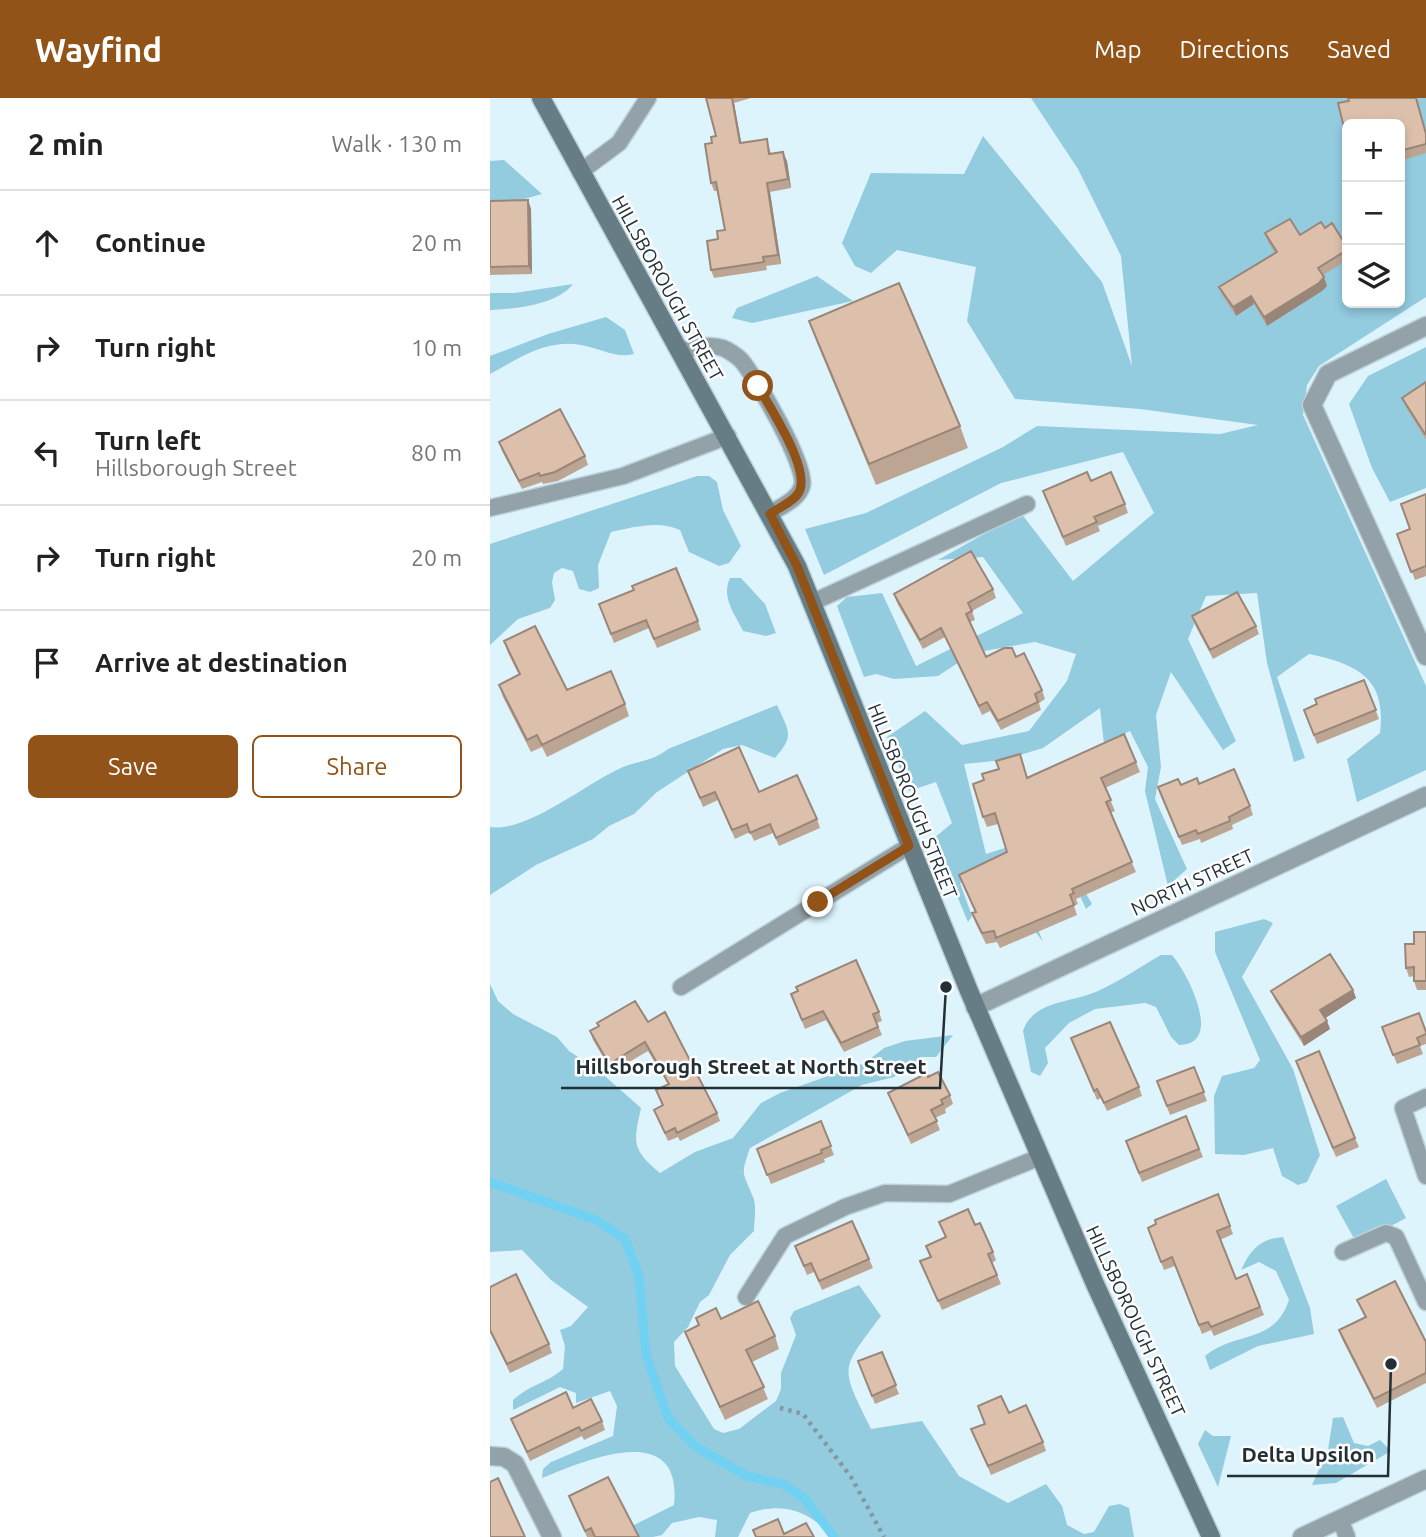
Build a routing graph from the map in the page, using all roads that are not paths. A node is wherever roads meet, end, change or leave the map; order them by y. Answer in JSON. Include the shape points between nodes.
{"nodes":[{"id":1,"x":541,"y":98,"type":"edge"},
{"id":2,"x":648,"y":98,"type":"edge"},
{"id":3,"x":580,"y":172,"type":"junction"},
{"id":4,"x":1426,"y":326,"type":"edge"},
{"id":5,"x":680,"y":351,"type":"junction"},
{"id":6,"x":728,"y":436,"type":"junction"},
{"id":7,"x":1027,"y":504,"type":"dead end"},
{"id":8,"x":490,"y":508,"type":"edge"},
{"id":9,"x":770,"y":514,"type":"junction"},
{"id":10,"x":811,"y":603,"type":"junction"},
{"id":11,"x":1426,"y":656,"type":"edge"},
{"id":12,"x":1426,"y":796,"type":"edge"},
{"id":13,"x":909,"y":846,"type":"junction"},
{"id":14,"x":681,"y":987,"type":"dead end"},
{"id":15,"x":975,"y":1007,"type":"junction"},
{"id":16,"x":1426,"y":1097,"type":"edge"},
{"id":17,"x":1040,"y":1157,"type":"junction"},
{"id":18,"x":1426,"y":1176,"type":"edge"},
{"id":19,"x":1343,"y":1252,"type":"dead end"},
{"id":20,"x":746,"y":1297,"type":"dead end"},
{"id":21,"x":1426,"y":1302,"type":"edge"},
{"id":22,"x":490,"y":1456,"type":"edge"},
{"id":23,"x":1426,"y":1479,"type":"edge"},
{"id":24,"x":1340,"y":1520,"type":"junction"},
{"id":25,"x":552,"y":1537,"type":"edge"},
{"id":26,"x":1211,"y":1537,"type":"edge"},
{"id":27,"x":1301,"y":1537,"type":"edge"},
{"id":28,"x":1346,"y":1537,"type":"edge"}],
"edges":[{"from":1,"to":3,"type":"street","name":"HILLSBOROUGH STREET"},
{"from":2,"to":3,"type":"lane","via":[[619,143]]},
{"from":3,"to":5,"type":"street","name":"HILLSBOROUGH STREET"},
{"from":4,"to":11,"type":"street","via":[[1328,374],[1312,405]]},
{"from":5,"to":6,"type":"street","name":"HILLSBOROUGH STREET"},
{"from":5,"to":9,"type":"lane","via":[[722,347],[740,358],[758,386],[799,465],[803,483],[797,496]]},
{"from":6,"to":8,"type":"lane","via":[[622,476]]},
{"from":6,"to":9,"type":"street","name":"HILLSBOROUGH STREET"},
{"from":7,"to":10,"type":"lane"},
{"from":9,"to":10,"type":"street","name":"HILLSBOROUGH STREET"},
{"from":10,"to":13,"type":"street","name":"HILLSBOROUGH STREET"},
{"from":12,"to":15,"type":"street","name":"NORTH STREET"},
{"from":13,"to":14,"type":"lane"},
{"from":13,"to":15,"type":"street","name":"HILLSBOROUGH STREET"},
{"from":15,"to":17,"type":"street","name":"HILLSBOROUGH STREET"},
{"from":16,"to":18,"type":"lane","via":[[1403,1108]]},
{"from":17,"to":20,"type":"lane","via":[[949,1194],[885,1193],[845,1207],[785,1236]]},
{"from":17,"to":26,"type":"street","name":"HILLSBOROUGH STREET"},
{"from":19,"to":21,"type":"lane","via":[[1386,1233],[1396,1237]]},
{"from":22,"to":25,"type":"street","via":[[515,1464]]},
{"from":23,"to":24,"type":"street"},
{"from":24,"to":27,"type":"street"},
{"from":24,"to":28,"type":"lane"}]}
